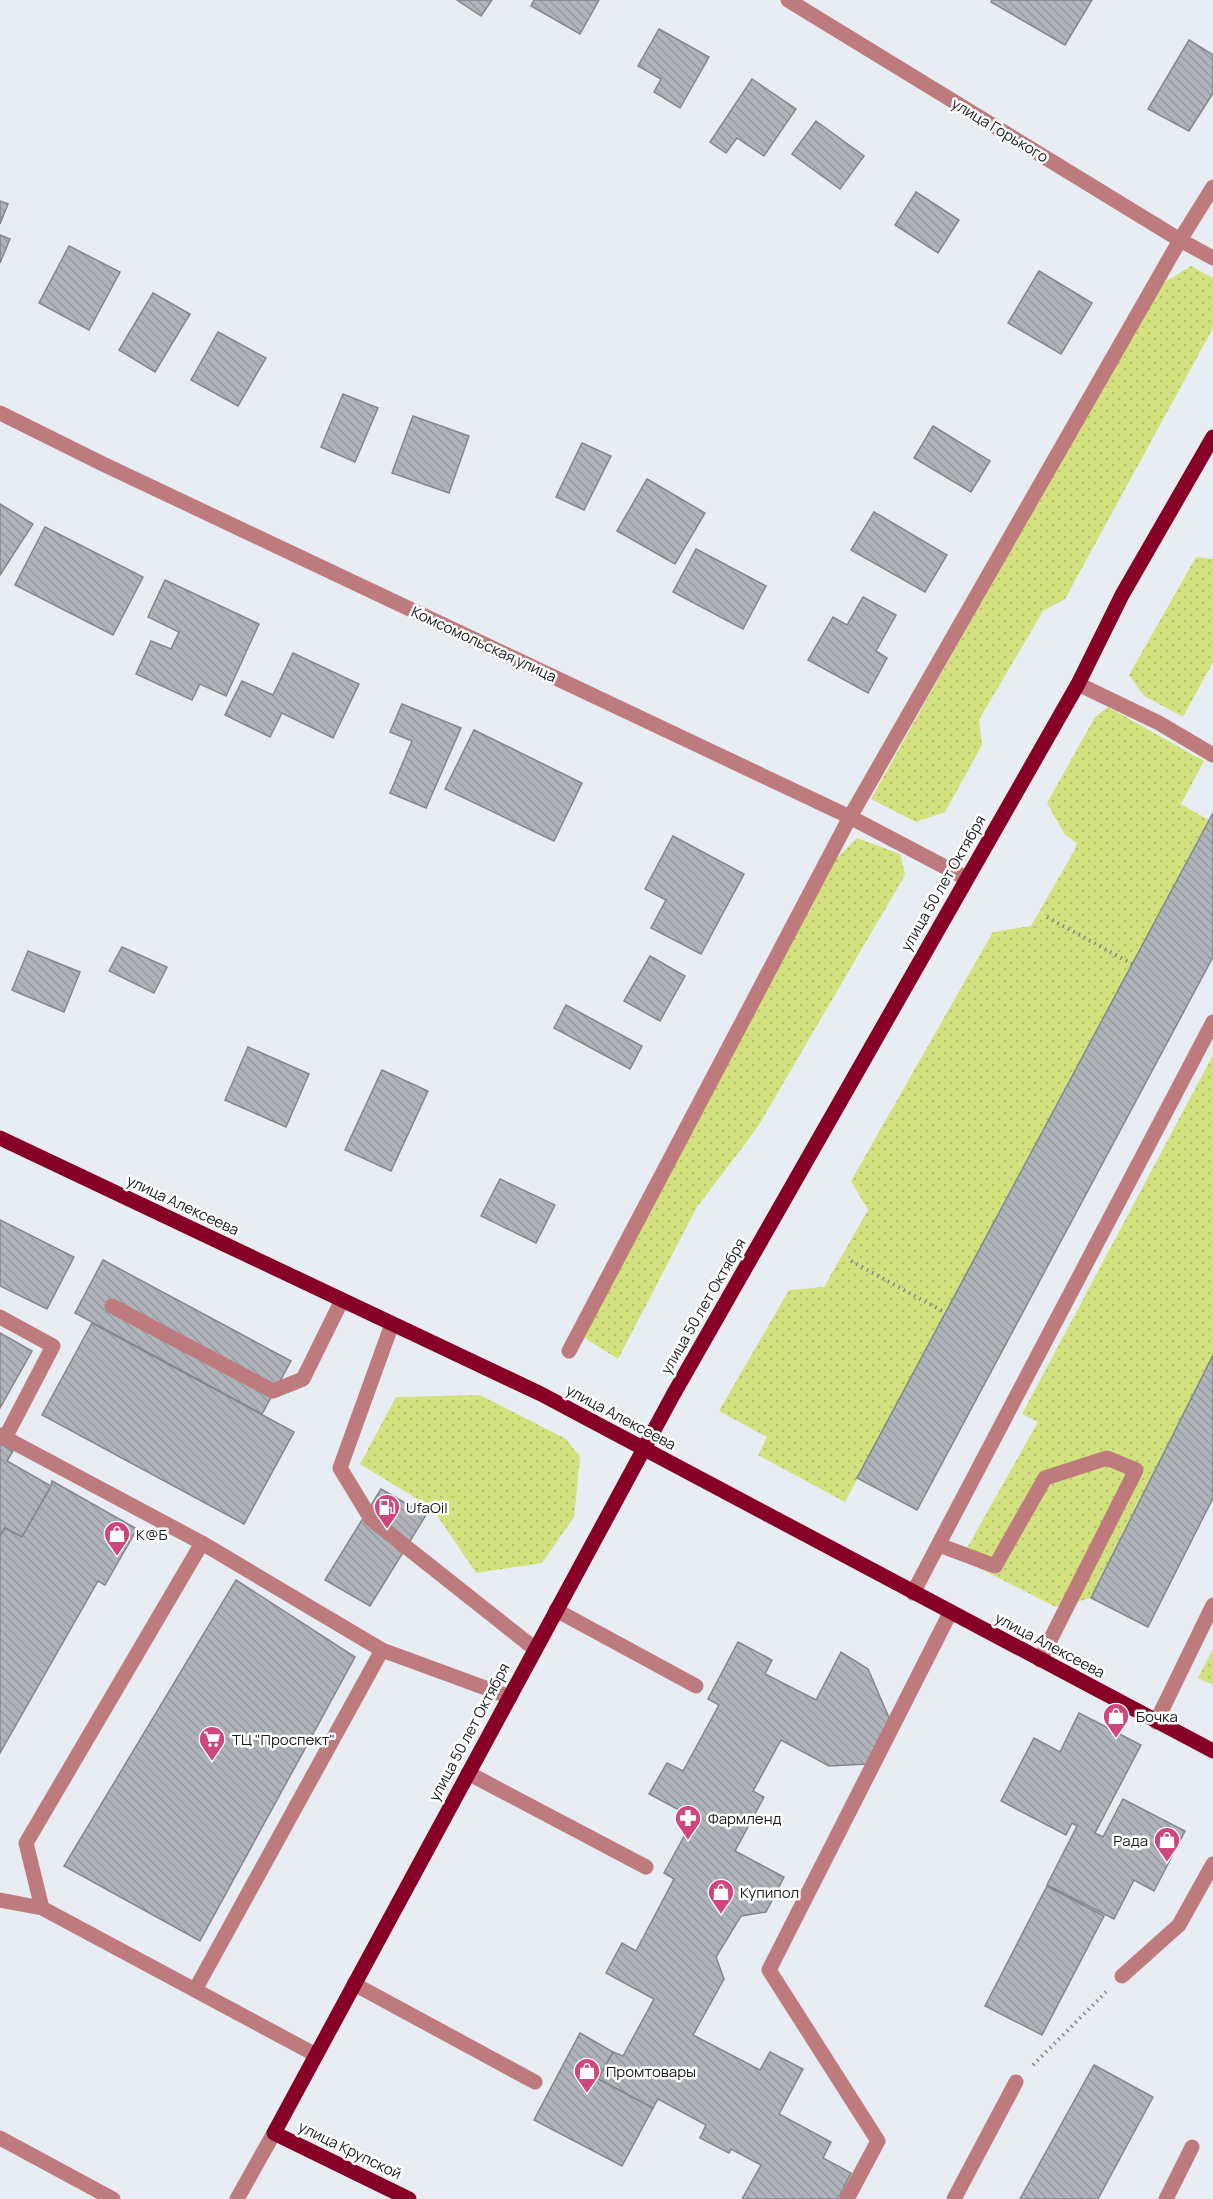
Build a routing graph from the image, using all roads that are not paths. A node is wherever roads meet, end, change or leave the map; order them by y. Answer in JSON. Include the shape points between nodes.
{"nodes":[{"id":1,"x":788,"y":0,"type":"edge"},
{"id":2,"x":1213,"y":187,"type":"edge"},
{"id":3,"x":1180,"y":240,"type":"junction"},
{"id":4,"x":1213,"y":258,"type":"edge"},
{"id":5,"x":0,"y":413,"type":"edge"},
{"id":6,"x":1213,"y":437,"type":"edge"},
{"id":7,"x":1078,"y":684,"type":"junction"},
{"id":8,"x":1213,"y":755,"type":"edge"},
{"id":9,"x":850,"y":817,"type":"junction"},
{"id":10,"x":966,"y":878,"type":"junction"},
{"id":11,"x":1213,"y":1022,"type":"edge"},
{"id":12,"x":0,"y":1138,"type":"edge"},
{"id":13,"x":342,"y":1300,"type":"junction"},
{"id":14,"x":112,"y":1306,"type":"dead end"},
{"id":15,"x":0,"y":1317,"type":"edge"},
{"id":16,"x":392,"y":1324,"type":"junction"},
{"id":17,"x":569,"y":1352,"type":"dead end"},
{"id":18,"x":2,"y":1436,"type":"edge"},
{"id":19,"x":644,"y":1450,"type":"junction"},
{"id":20,"x":202,"y":1543,"type":"junction"},
{"id":21,"x":939,"y":1545,"type":"junction"},
{"id":22,"x":913,"y":1593,"type":"junction"},
{"id":23,"x":1213,"y":1605,"type":"edge"},
{"id":24,"x":556,"y":1610,"type":"junction"},
{"id":25,"x":951,"y":1612,"type":"junction"},
{"id":26,"x":535,"y":1649,"type":"junction"},
{"id":27,"x":382,"y":1650,"type":"junction"},
{"id":28,"x":1040,"y":1660,"type":"junction"},
{"id":29,"x":696,"y":1686,"type":"dead end"},
{"id":30,"x":510,"y":1696,"type":"junction"},
{"id":31,"x":1156,"y":1722,"type":"junction"},
{"id":32,"x":1213,"y":1751,"type":"edge"},
{"id":33,"x":468,"y":1773,"type":"junction"},
{"id":34,"x":1213,"y":1864,"type":"edge"},
{"id":35,"x":646,"y":1867,"type":"dead end"},
{"id":36,"x":0,"y":1900,"type":"edge"},
{"id":37,"x":42,"y":1908,"type":"junction"},
{"id":38,"x":1122,"y":1976,"type":"road end"},
{"id":39,"x":354,"y":1984,"type":"junction"},
{"id":40,"x":195,"y":1989,"type":"junction"},
{"id":41,"x":316,"y":2055,"type":"junction"},
{"id":42,"x":535,"y":2082,"type":"dead end"},
{"id":43,"x":1016,"y":2082,"type":"road end"},
{"id":44,"x":274,"y":2133,"type":"junction"},
{"id":45,"x":0,"y":2138,"type":"edge"},
{"id":46,"x":1192,"y":2147,"type":"dead end"},
{"id":47,"x":113,"y":2199,"type":"edge"},
{"id":48,"x":237,"y":2199,"type":"edge"},
{"id":49,"x":409,"y":2199,"type":"edge"},
{"id":50,"x":847,"y":2199,"type":"edge"},
{"id":51,"x":954,"y":2199,"type":"edge"},
{"id":52,"x":1166,"y":2199,"type":"edge"}],
"edges":[{"from":1,"to":3,"type":"street","name":"улица Горького"},
{"from":2,"to":3,"type":"street"},
{"from":3,"to":4,"type":"street","name":"улица Горького"},
{"from":3,"to":9,"type":"street"},
{"from":5,"to":9,"type":"street","name":"Комсомольская улица"},
{"from":6,"to":7,"type":"main road","name":"улица 50 лет Октября","via":[[1122,595]]},
{"from":7,"to":8,"type":"street"},
{"from":7,"to":10,"type":"main road","name":"улица 50 лет Октября"},
{"from":9,"to":10,"type":"street","name":"Комсомольская улица"},
{"from":9,"to":17,"type":"street"},
{"from":10,"to":19,"type":"main road","name":"улица 50 лет Октября"},
{"from":11,"to":21,"type":"street"},
{"from":12,"to":13,"type":"main road","name":"улица Алексеева"},
{"from":13,"to":14,"type":"street","via":[[303,1379],[273,1391]]},
{"from":13,"to":16,"type":"main road","name":"улица Алексеева"},
{"from":15,"to":18,"type":"street","via":[[53,1346]]},
{"from":16,"to":19,"type":"main road","name":"улица Алексеева","via":[[530,1389]]},
{"from":16,"to":26,"type":"street","via":[[340,1468],[371,1519]]},
{"from":18,"to":20,"type":"street"},
{"from":19,"to":22,"type":"main road","name":"улица Алексеева"},
{"from":19,"to":24,"type":"main road","name":"улица 50 лет Октября"},
{"from":20,"to":27,"type":"street"},
{"from":20,"to":37,"type":"street","via":[[26,1843]]},
{"from":21,"to":22,"type":"street"},
{"from":21,"to":28,"type":"street","via":[[995,1566],[1045,1478],[1107,1458],[1136,1470]]},
{"from":22,"to":25,"type":"main road","name":"улица Алексеева"},
{"from":23,"to":31,"type":"street"},
{"from":24,"to":26,"type":"main road","name":"улица 50 лет Октября"},
{"from":24,"to":29,"type":"street"},
{"from":25,"to":28,"type":"main road","name":"улица Алексеева"},
{"from":25,"to":50,"type":"street","via":[[769,1971],[878,2141]]},
{"from":26,"to":30,"type":"main road","name":"улица 50 лет Октября"},
{"from":27,"to":30,"type":"street"},
{"from":27,"to":40,"type":"street"},
{"from":28,"to":31,"type":"main road","name":"улица Алексеева"},
{"from":30,"to":33,"type":"main road","name":"улица 50 лет Октября"},
{"from":31,"to":32,"type":"main road","name":"улица Алексеева"},
{"from":33,"to":35,"type":"street"},
{"from":33,"to":39,"type":"main road","name":"улица 50 лет Октября"},
{"from":34,"to":38,"type":"street","via":[[1179,1925]]},
{"from":36,"to":37,"type":"street"},
{"from":37,"to":40,"type":"street"},
{"from":39,"to":41,"type":"main road","name":"улица 50 лет Октября"},
{"from":39,"to":42,"type":"street"},
{"from":40,"to":41,"type":"street"},
{"from":41,"to":44,"type":"main road","name":"улица 50 лет Октября"},
{"from":43,"to":51,"type":"street"},
{"from":44,"to":48,"type":"street","name":"улица 50 лет Октября"},
{"from":44,"to":49,"type":"main road","name":"улица Крупской"},
{"from":45,"to":47,"type":"street"},
{"from":46,"to":52,"type":"street"}]}
